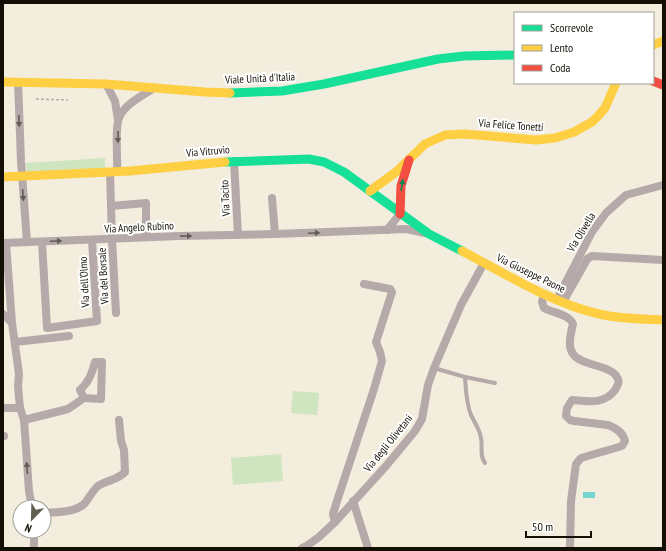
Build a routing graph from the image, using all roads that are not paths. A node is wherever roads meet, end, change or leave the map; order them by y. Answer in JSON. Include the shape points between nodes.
{"nodes":[{"id":1,"x":514,"y":55,"type":"edge"},
{"id":2,"x":3,"y":82,"type":"edge"},
{"id":3,"x":18,"y":82,"type":"junction"},
{"id":4,"x":106,"y":84,"type":"junction"},
{"id":5,"x":616,"y":84,"type":"edge"},
{"id":6,"x":155,"y":88,"type":"junction"},
{"id":7,"x":118,"y":120,"type":"junction"},
{"id":8,"x":409,"y":158,"type":"junction"},
{"id":9,"x":234,"y":161,"type":"junction"},
{"id":10,"x":114,"y":172,"type":"junction"},
{"id":11,"x":22,"y":176,"type":"junction"},
{"id":12,"x":3,"y":177,"type":"edge"},
{"id":13,"x":663,"y":185,"type":"edge"},
{"id":14,"x":370,"y":191,"type":"junction"},
{"id":15,"x":272,"y":198,"type":"dead end"},
{"id":16,"x":111,"y":206,"type":"junction"},
{"id":17,"x":400,"y":214,"type":"junction"},
{"id":18,"x":387,"y":230,"type":"junction"},
{"id":19,"x":275,"y":234,"type":"junction"},
{"id":20,"x":429,"y":234,"type":"junction"},
{"id":21,"x":238,"y":235,"type":"junction"},
{"id":22,"x":146,"y":237,"type":"junction"},
{"id":23,"x":112,"y":239,"type":"junction"},
{"id":24,"x":92,"y":240,"type":"junction"},
{"id":25,"x":27,"y":242,"type":"junction"},
{"id":26,"x":42,"y":242,"type":"junction"},
{"id":27,"x":5,"y":243,"type":"edge"},
{"id":28,"x":663,"y":260,"type":"edge"},
{"id":29,"x":484,"y":263,"type":"junction"},
{"id":30,"x":364,"y":284,"type":"dead end"},
{"id":31,"x":544,"y":294,"type":"junction"},
{"id":32,"x":560,"y":301,"type":"junction"},
{"id":33,"x":116,"y":313,"type":"dead end"},
{"id":34,"x":3,"y":314,"type":"edge"},
{"id":35,"x":663,"y":320,"type":"edge"},
{"id":36,"x":12,"y":323,"type":"junction"},
{"id":37,"x":69,"y":336,"type":"dead end"},
{"id":38,"x":15,"y":342,"type":"junction"},
{"id":39,"x":434,"y":368,"type":"junction"},
{"id":40,"x":465,"y":377,"type":"junction"},
{"id":41,"x":495,"y":383,"type":"dead end"},
{"id":42,"x":84,"y":398,"type":"junction"},
{"id":43,"x":3,"y":408,"type":"edge"},
{"id":44,"x":20,"y":408,"type":"junction"},
{"id":45,"x":24,"y":420,"type":"junction"},
{"id":46,"x":119,"y":420,"type":"dead end"},
{"id":47,"x":485,"y":463,"type":"dead end"},
{"id":48,"x":30,"y":499,"type":"edge"},
{"id":49,"x":353,"y":501,"type":"junction"},
{"id":50,"x":52,"y":512,"type":"edge"},
{"id":51,"x":335,"y":522,"type":"junction"},
{"id":52,"x":302,"y":548,"type":"edge"},
{"id":53,"x":368,"y":548,"type":"edge"},
{"id":54,"x":570,"y":548,"type":"edge"}],
"edges":[{"from":1,"to":6,"type":"street","name":"Viale Unità d'Italia","via":[[438,59],[331,83],[282,91],[247,93]]},
{"from":2,"to":3,"type":"street","name":"Viale Unità d'Italia"},
{"from":3,"to":4,"type":"street","name":"Viale Unità d'Italia"},
{"from":3,"to":11,"type":"street","one_way":true},
{"from":4,"to":6,"type":"street","name":"Viale Unità d'Italia"},
{"from":4,"to":7,"type":"street","name":"Via del Borsale","via":[[115,101]]},
{"from":5,"to":8,"type":"street","name":"Via Felice Tonetti","via":[[598,117],[568,135],[536,140],[477,134],[447,135],[438,137]]},
{"from":6,"to":7,"type":"street","via":[[134,101]]},
{"from":7,"to":10,"type":"street","name":"Via del Borsale","one_way":true},
{"from":8,"to":14,"type":"street","name":"Via Felice Tonetti","via":[[390,177]]},
{"from":17,"to":8,"type":"street","one_way":true,"via":[[401,186]]},
{"from":9,"to":10,"type":"street","name":"Via Vitruvio"},
{"from":9,"to":14,"type":"street","name":"Via Vitruvio","via":[[309,159],[324,162],[344,172]]},
{"from":9,"to":21,"type":"street","name":"Via Tacito"},
{"from":10,"to":11,"type":"street","name":"Via Vitruvio"},
{"from":10,"to":16,"type":"street","name":"Via del Borsale"},
{"from":11,"to":12,"type":"street","name":"Via Vitruvio"},
{"from":11,"to":25,"type":"street","one_way":true},
{"from":13,"to":32,"type":"street","name":"Via Olivella","via":[[626,196],[606,213],[592,232]]},
{"from":14,"to":17,"type":"street","name":"Via Vitruvio"},
{"from":15,"to":19,"type":"street"},
{"from":16,"to":22,"type":"street","via":[[146,203]]},
{"from":16,"to":23,"type":"street","name":"Via del Borsale"},
{"from":17,"to":18,"type":"street"},
{"from":17,"to":20,"type":"street","name":"Via Giuseppe Paone"},
{"from":19,"to":18,"type":"street","name":"Via Angelo Rubino","one_way":true},
{"from":18,"to":20,"type":"street","name":"Via Angelo Rubino","via":[[406,229]]},
{"from":19,"to":21,"type":"street","name":"Via Angelo Rubino"},
{"from":20,"to":29,"type":"street","name":"Via Giuseppe Paone"},
{"from":22,"to":21,"type":"street","name":"Via Angelo Rubino","one_way":true},
{"from":22,"to":23,"type":"street","name":"Via Angelo Rubino"},
{"from":23,"to":24,"type":"street","name":"Via Angelo Rubino"},
{"from":23,"to":33,"type":"street","name":"Via del Borsale"},
{"from":26,"to":24,"type":"street","name":"Via Angelo Rubino","one_way":true},
{"from":24,"to":26,"type":"street","name":"Via dell'Olmo","via":[[97,321],[46,328]]},
{"from":25,"to":26,"type":"street","name":"Via Angelo Rubino"},
{"from":25,"to":27,"type":"street","name":"Via Angelo Rubino"},
{"from":27,"to":36,"type":"street"},
{"from":28,"to":32,"type":"street","via":[[592,256],[587,259]]},
{"from":29,"to":31,"type":"street","name":"Via Giuseppe Paone"},
{"from":29,"to":39,"type":"street","name":"Via degli Olivetani","via":[[461,305]]},
{"from":30,"to":51,"type":"street","via":[[390,289],[392,292],[376,342],[382,361],[337,501]]},
{"from":31,"to":32,"type":"street","name":"Via Giuseppe Paone"},
{"from":31,"to":54,"type":"street","via":[[544,308],[572,321],[570,344],[574,356],[610,371],[618,380],[618,385],[604,400],[572,400],[566,416],[574,421],[614,427],[623,435],[625,441],[622,446],[581,458],[576,464],[571,501]]},
{"from":32,"to":35,"type":"street","name":"Via Giuseppe Paone","via":[[619,318]]},
{"from":34,"to":36,"type":"street"},
{"from":36,"to":38,"type":"street"},
{"from":37,"to":38,"type":"street"},
{"from":38,"to":44,"type":"street"},
{"from":39,"to":40,"type":"lane"},
{"from":39,"to":49,"type":"street","name":"Via degli Olivetani","via":[[422,419],[415,431]]},
{"from":40,"to":41,"type":"lane"},
{"from":40,"to":47,"type":"lane","via":[[467,401],[480,432],[481,455]]},
{"from":42,"to":42,"type":"street","via":[[101,399],[102,362],[95,362],[92,375],[80,390]]},
{"from":42,"to":45,"type":"street","via":[[68,409]]},
{"from":43,"to":44,"type":"street"},
{"from":44,"to":45,"type":"street"},
{"from":48,"to":45,"type":"street","one_way":true},
{"from":46,"to":50,"type":"street","via":[[125,472],[98,486],[80,507]]},
{"from":49,"to":51,"type":"street","name":"Via degli Olivetani"},
{"from":49,"to":53,"type":"street"},
{"from":51,"to":52,"type":"street","name":"Via degli Olivetani"}]}
